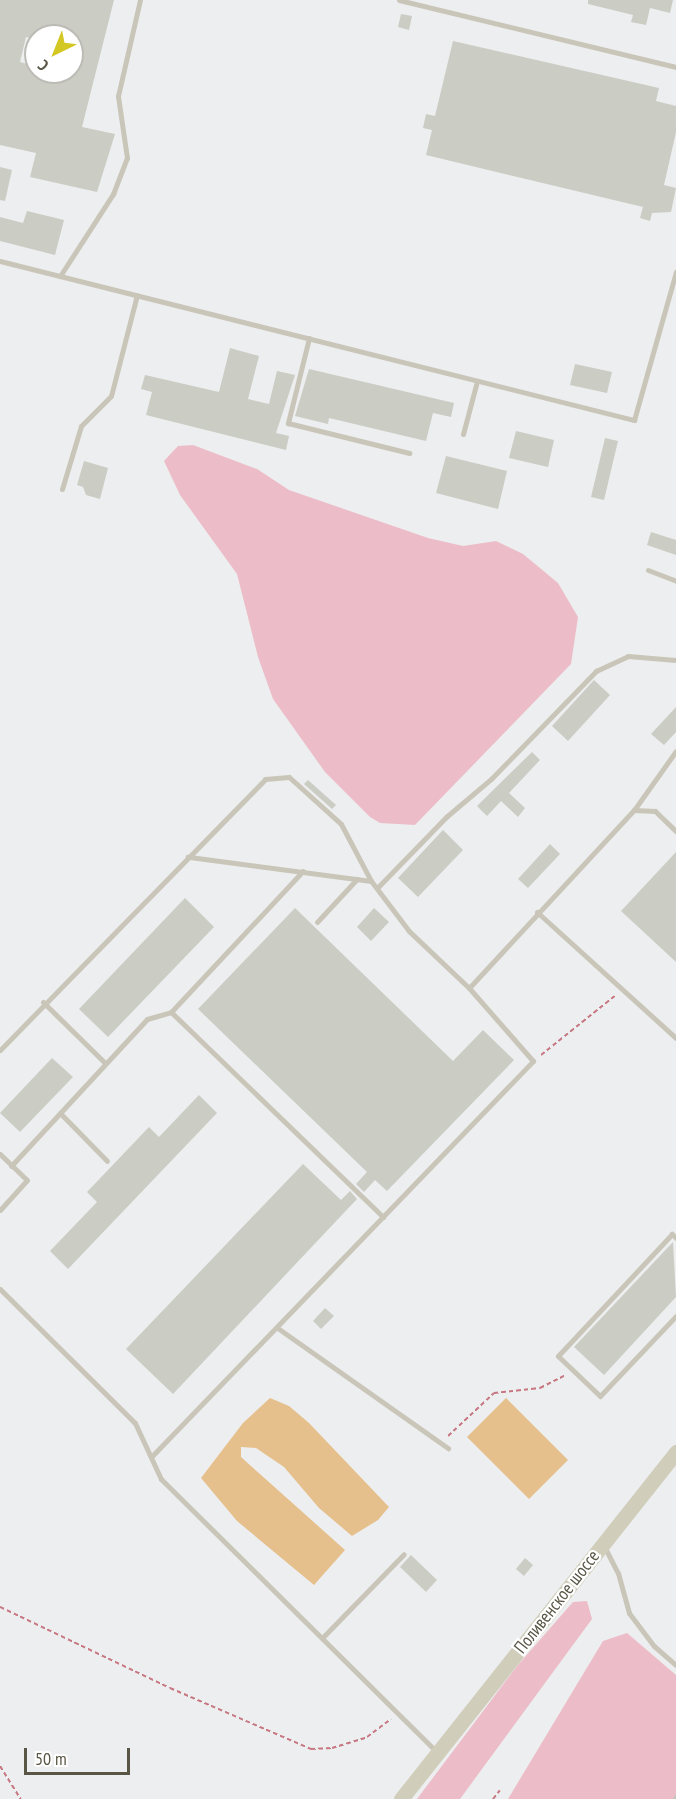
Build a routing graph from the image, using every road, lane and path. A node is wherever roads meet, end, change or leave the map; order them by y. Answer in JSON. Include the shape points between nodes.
{"nodes":[{"id":1,"x":140,"y":0,"type":"edge"},
{"id":2,"x":399,"y":0,"type":"edge"},
{"id":3,"x":676,"y":67,"type":"edge"},
{"id":4,"x":0,"y":261,"type":"edge"},
{"id":5,"x":676,"y":272,"type":"edge"},
{"id":6,"x":60,"y":276,"type":"junction"},
{"id":7,"x":137,"y":295,"type":"junction"},
{"id":8,"x":309,"y":338,"type":"junction"},
{"id":9,"x":477,"y":381,"type":"junction"},
{"id":10,"x":463,"y":434,"type":"dead end"},
{"id":11,"x":408,"y":453,"type":"dead end"},
{"id":12,"x":62,"y":489,"type":"dead end"},
{"id":13,"x":648,"y":570,"type":"dead end"},
{"id":14,"x":676,"y":581,"type":"edge"},
{"id":15,"x":676,"y":660,"type":"edge"},
{"id":16,"x":676,"y":751,"type":"edge"},
{"id":17,"x":634,"y":810,"type":"junction"},
{"id":18,"x":676,"y":831,"type":"edge"},
{"id":19,"x":188,"y":857,"type":"junction"},
{"id":20,"x":303,"y":871,"type":"junction"},
{"id":21,"x":357,"y":879,"type":"junction"},
{"id":22,"x":371,"y":881,"type":"junction"},
{"id":23,"x":378,"y":887,"type":"junction"},
{"id":24,"x":537,"y":912,"type":"junction"},
{"id":25,"x":317,"y":922,"type":"dead end"},
{"id":26,"x":469,"y":988,"type":"junction"},
{"id":27,"x":623,"y":990,"type":"junction"},
{"id":28,"x":43,"y":1002,"type":"junction"},
{"id":29,"x":171,"y":1012,"type":"junction"},
{"id":30,"x":676,"y":1038,"type":"edge"},
{"id":31,"x":0,"y":1050,"type":"edge"},
{"id":32,"x":533,"y":1061,"type":"junction"},
{"id":33,"x":105,"y":1063,"type":"junction"},
{"id":34,"x":60,"y":1113,"type":"junction"},
{"id":35,"x":0,"y":1154,"type":"edge"},
{"id":36,"x":107,"y":1161,"type":"dead end"},
{"id":37,"x":11,"y":1166,"type":"junction"},
{"id":38,"x":0,"y":1210,"type":"edge"},
{"id":39,"x":383,"y":1217,"type":"junction"},
{"id":40,"x":676,"y":1238,"type":"edge"},
{"id":41,"x":0,"y":1289,"type":"edge"},
{"id":42,"x":676,"y":1316,"type":"edge"},
{"id":43,"x":279,"y":1329,"type":"junction"},
{"id":44,"x":571,"y":1369,"type":"junction"},
{"id":45,"x":441,"y":1444,"type":"junction"},
{"id":46,"x":448,"y":1448,"type":"dead end"},
{"id":47,"x":676,"y":1452,"type":"edge"},
{"id":48,"x":152,"y":1456,"type":"junction"},
{"id":49,"x":603,"y":1544,"type":"junction"},
{"id":50,"x":404,"y":1554,"type":"dead end"},
{"id":51,"x":0,"y":1607,"type":"edge"},
{"id":52,"x":322,"y":1638,"type":"junction"},
{"id":53,"x":676,"y":1665,"type":"edge"},
{"id":54,"x":398,"y":1714,"type":"junction"},
{"id":55,"x":438,"y":1753,"type":"junction"},
{"id":56,"x":0,"y":1766,"type":"edge"},
{"id":57,"x":500,"y":1790,"type":"dead end"},
{"id":58,"x":21,"y":1799,"type":"edge"},
{"id":59,"x":401,"y":1799,"type":"edge"},
{"id":60,"x":493,"y":1799,"type":"edge"}],
"edges":[{"from":1,"to":6,"type":"lane","via":[[118,96],[127,158],[113,194]]},
{"from":2,"to":3,"type":"lane"},
{"from":4,"to":6,"type":"lane"},
{"from":5,"to":9,"type":"lane","via":[[634,420]]},
{"from":6,"to":7,"type":"lane"},
{"from":7,"to":8,"type":"lane"},
{"from":7,"to":12,"type":"lane","via":[[111,396],[81,426]]},
{"from":8,"to":9,"type":"lane"},
{"from":8,"to":11,"type":"lane","via":[[288,423]]},
{"from":9,"to":10,"type":"lane"},
{"from":13,"to":14,"type":"lane"},
{"from":15,"to":23,"type":"lane","via":[[628,656],[596,671]]},
{"from":16,"to":17,"type":"lane"},
{"from":17,"to":18,"type":"lane","via":[[655,811]]},
{"from":17,"to":24,"type":"lane"},
{"from":19,"to":20,"type":"lane"},
{"from":19,"to":22,"type":"lane","via":[[265,779],[281,775],[289,777],[341,824]]},
{"from":19,"to":28,"type":"lane"},
{"from":20,"to":21,"type":"lane"},
{"from":20,"to":29,"type":"lane"},
{"from":21,"to":22,"type":"lane"},
{"from":21,"to":25,"type":"lane"},
{"from":22,"to":23,"type":"lane"},
{"from":23,"to":26,"type":"lane","via":[[409,931]]},
{"from":24,"to":26,"type":"lane"},
{"from":24,"to":27,"type":"lane"},
{"from":26,"to":32,"type":"lane"},
{"from":27,"to":30,"type":"lane"},
{"from":27,"to":32,"type":"path"},
{"from":28,"to":31,"type":"lane"},
{"from":28,"to":33,"type":"lane"},
{"from":29,"to":33,"type":"lane","via":[[147,1019]]},
{"from":29,"to":39,"type":"lane"},
{"from":32,"to":39,"type":"lane"},
{"from":33,"to":34,"type":"lane"},
{"from":34,"to":36,"type":"lane"},
{"from":34,"to":37,"type":"lane"},
{"from":35,"to":37,"type":"lane"},
{"from":37,"to":38,"type":"lane","via":[[27,1180]]},
{"from":39,"to":43,"type":"lane"},
{"from":40,"to":44,"type":"lane","via":[[672,1234],[558,1356]]},
{"from":41,"to":48,"type":"lane","via":[[135,1423]]},
{"from":42,"to":44,"type":"lane","via":[[600,1396]]},
{"from":43,"to":45,"type":"lane"},
{"from":43,"to":48,"type":"lane"},
{"from":44,"to":45,"type":"path","via":[[554,1383],[540,1388],[494,1393]]},
{"from":45,"to":46,"type":"lane"},
{"from":47,"to":49,"type":"street","name":"Поливенское шоссе"},
{"from":48,"to":52,"type":"lane","via":[[161,1479]]},
{"from":49,"to":53,"type":"lane","via":[[618,1573],[629,1613],[654,1646]]},
{"from":49,"to":55,"type":"street","name":"Поливенское шоссе"},
{"from":50,"to":52,"type":"lane"},
{"from":51,"to":54,"type":"path","via":[[170,1688],[311,1749],[332,1748],[367,1737]]},
{"from":52,"to":54,"type":"lane"},
{"from":54,"to":55,"type":"lane"},
{"from":55,"to":59,"type":"street","name":"Поливенское шоссе"},
{"from":56,"to":58,"type":"path"},
{"from":57,"to":60,"type":"path"}]}
